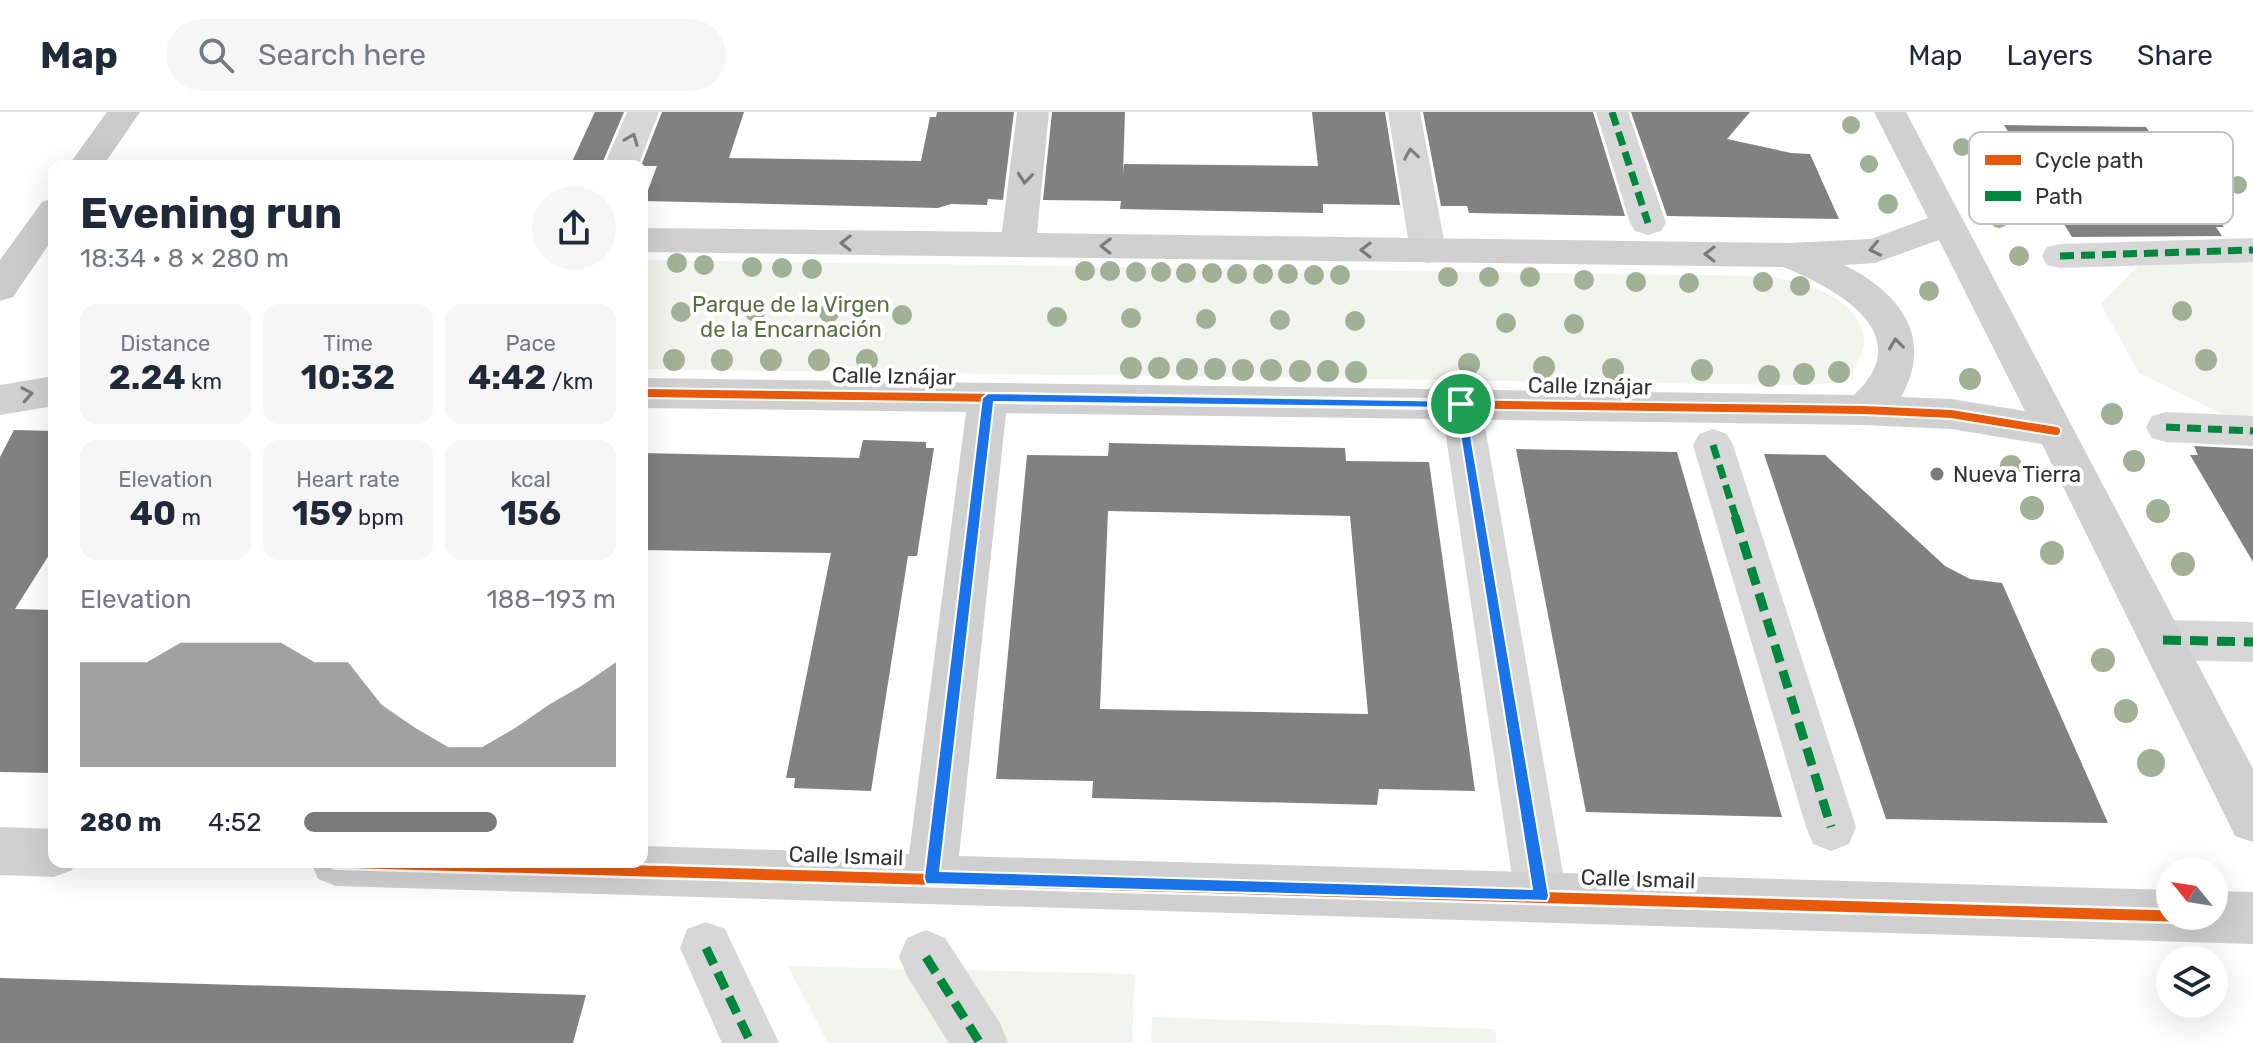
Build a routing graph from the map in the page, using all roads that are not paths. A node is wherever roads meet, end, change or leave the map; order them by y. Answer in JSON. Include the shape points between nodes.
{"nodes":[{"id":1,"x":124,"y":112,"type":"edge"},
{"id":2,"x":643,"y":112,"type":"edge"},
{"id":3,"x":1033,"y":112,"type":"edge"},
{"id":4,"x":1404,"y":112,"type":"edge"},
{"id":5,"x":1612,"y":112,"type":"edge"},
{"id":6,"x":1890,"y":112,"type":"edge"},
{"id":7,"x":89,"y":160,"type":"edge"},
{"id":8,"x":623,"y":160,"type":"edge"},
{"id":9,"x":48,"y":222,"type":"edge"},
{"id":10,"x":1648,"y":223,"type":"dead end"},
{"id":11,"x":1948,"y":223,"type":"junction"},
{"id":12,"x":648,"y":240,"type":"edge"},
{"id":13,"x":1018,"y":245,"type":"junction"},
{"id":14,"x":2253,"y":250,"type":"edge"},
{"id":15,"x":1428,"y":251,"type":"junction"},
{"id":16,"x":1788,"y":255,"type":"junction"},
{"id":17,"x":2060,"y":256,"type":"dead end"},
{"id":18,"x":0,"y":288,"type":"edge"},
{"id":19,"x":48,"y":392,"type":"edge"},
{"id":20,"x":648,"y":393,"type":"edge"},
{"id":21,"x":988,"y":398,"type":"junction"},
{"id":22,"x":0,"y":400,"type":"edge"},
{"id":23,"x":1461,"y":404,"type":"junction"},
{"id":24,"x":1864,"y":410,"type":"junction"},
{"id":25,"x":2166,"y":427,"type":"dead end"},
{"id":26,"x":2056,"y":431,"type":"junction"},
{"id":27,"x":2253,"y":431,"type":"edge"},
{"id":28,"x":1713,"y":445,"type":"dead end"},
{"id":29,"x":2163,"y":640,"type":"junction"},
{"id":30,"x":2253,"y":642,"type":"edge"},
{"id":31,"x":2253,"y":819,"type":"edge"},
{"id":32,"x":1831,"y":827,"type":"dead end"},
{"id":33,"x":0,"y":851,"type":"edge"},
{"id":34,"x":48,"y":853,"type":"edge"},
{"id":35,"x":574,"y":868,"type":"edge"},
{"id":36,"x":931,"y":878,"type":"junction"},
{"id":37,"x":1541,"y":896,"type":"junction"},
{"id":38,"x":2156,"y":915,"type":"edge"},
{"id":39,"x":2228,"y":917,"type":"edge"},
{"id":40,"x":2253,"y":918,"type":"edge"},
{"id":41,"x":706,"y":948,"type":"dead end"},
{"id":42,"x":926,"y":957,"type":"dead end"},
{"id":43,"x":751,"y":1043,"type":"edge"},
{"id":44,"x":980,"y":1043,"type":"edge"}],
"edges":[{"from":1,"to":7,"type":"main road"},
{"from":8,"to":2,"type":"street","one_way":true},
{"from":3,"to":13,"type":"street","one_way":true},
{"from":15,"to":4,"type":"street","one_way":true},
{"from":5,"to":10,"type":"street"},
{"from":6,"to":11,"type":"street"},
{"from":9,"to":18,"type":"main road"},
{"from":11,"to":16,"type":"street","one_way":true,"via":[[1875,251]]},
{"from":11,"to":26,"type":"street"},
{"from":13,"to":12,"type":"street","one_way":true},
{"from":15,"to":13,"type":"street","one_way":true},
{"from":14,"to":17,"type":"street"},
{"from":16,"to":15,"type":"street","one_way":true},
{"from":24,"to":16,"type":"street","one_way":true,"via":[[1888,385],[1898,360],[1895,331],[1863,292],[1831,271]]},
{"from":22,"to":19,"type":"street","one_way":true},
{"from":20,"to":21,"type":"street","name":"Calle Iznájar"},
{"from":21,"to":23,"type":"street","name":"Calle Iznájar"},
{"from":21,"to":36,"type":"street"},
{"from":23,"to":24,"type":"street","name":"Calle Iznájar"},
{"from":23,"to":37,"type":"street"},
{"from":24,"to":26,"type":"street","name":"Calle Iznájar","via":[[1951,414]]},
{"from":25,"to":27,"type":"street"},
{"from":26,"to":29,"type":"street"},
{"from":28,"to":32,"type":"street"},
{"from":29,"to":30,"type":"street"},
{"from":29,"to":31,"type":"street"},
{"from":33,"to":34,"type":"street"},
{"from":35,"to":36,"type":"street","name":"Calle Ismail"},
{"from":36,"to":37,"type":"street","name":"Calle Ismail"},
{"from":37,"to":38,"type":"street","name":"Calle Ismail"},
{"from":39,"to":40,"type":"street","name":"Calle Ismail"},
{"from":41,"to":43,"type":"street"},
{"from":42,"to":44,"type":"street"}]}
